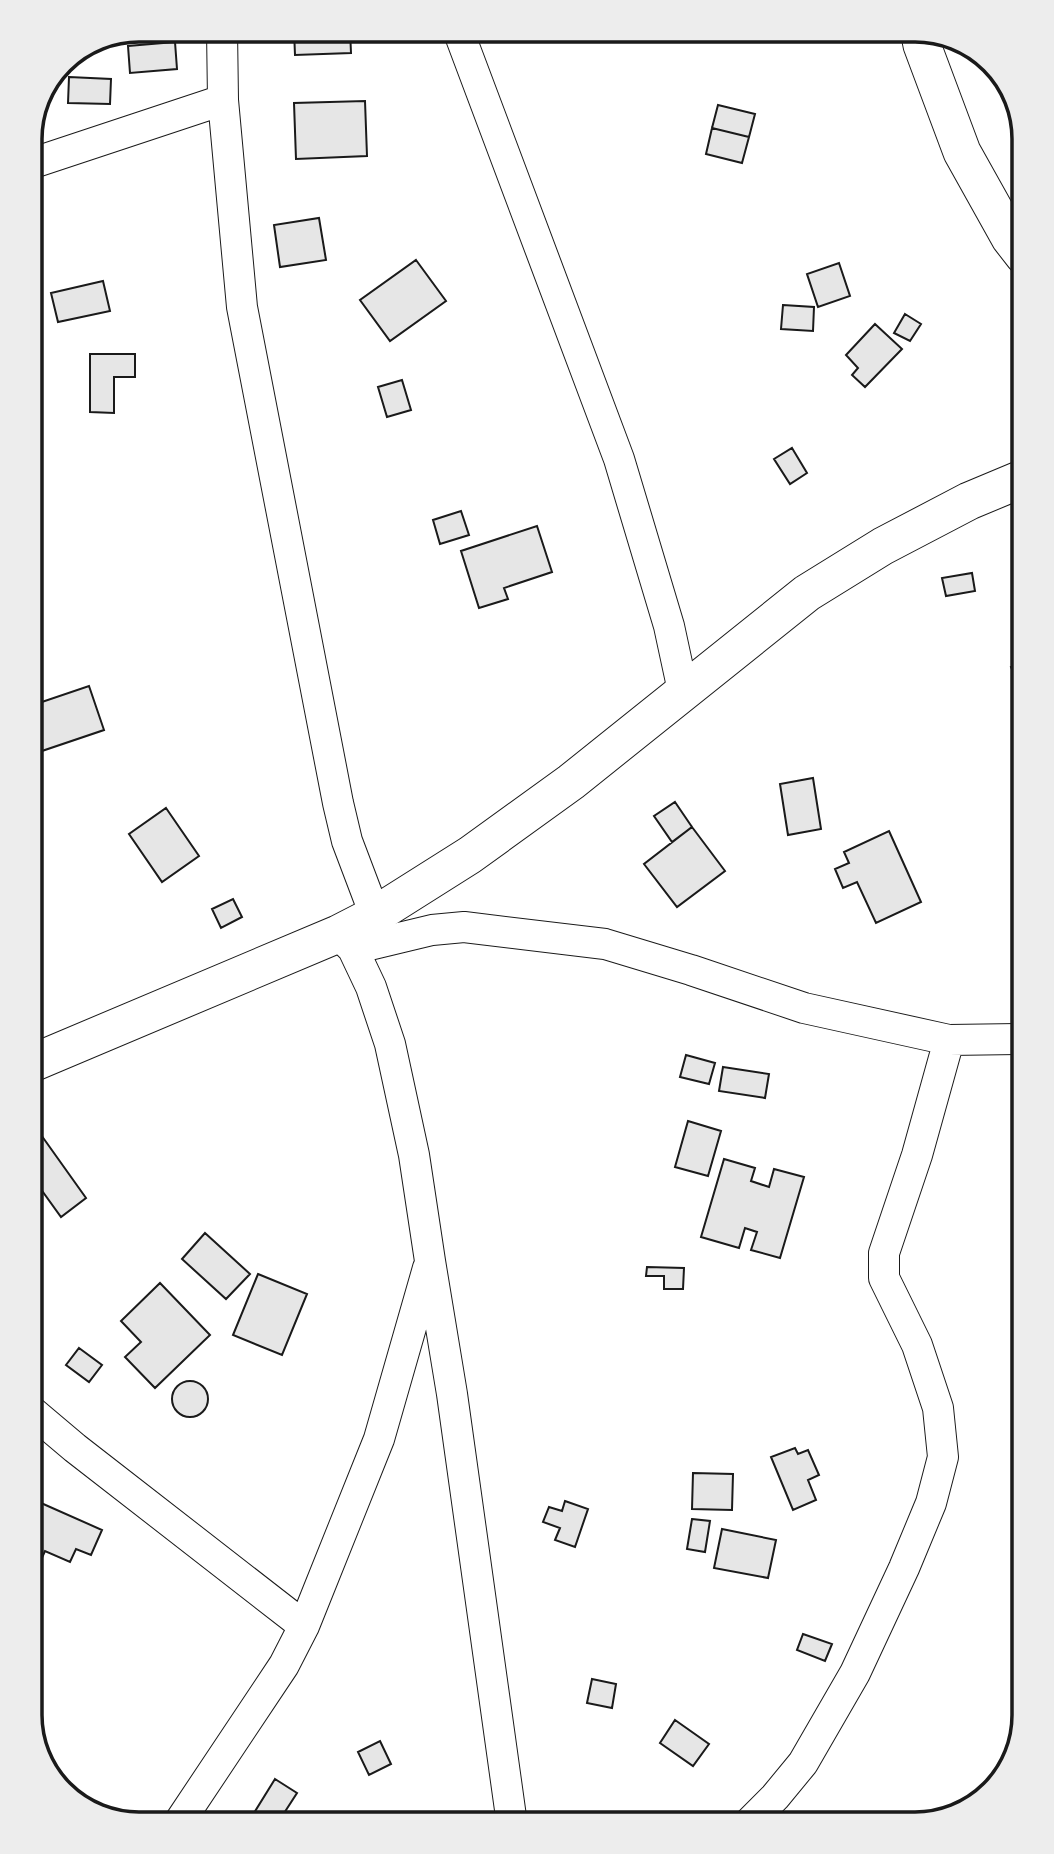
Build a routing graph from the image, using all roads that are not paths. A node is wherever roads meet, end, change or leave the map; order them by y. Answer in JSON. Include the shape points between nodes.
{"nodes":[{"id":1,"x":222,"y":42,"type":"edge"},
{"id":2,"x":463,"y":42,"type":"edge"},
{"id":3,"x":921,"y":42,"type":"edge"},
{"id":4,"x":223,"y":100,"type":"junction"},
{"id":5,"x":42,"y":159,"type":"edge"},
{"id":6,"x":1012,"y":241,"type":"edge"},
{"id":7,"x":1012,"y":483,"type":"edge"},
{"id":8,"x":684,"y":691,"type":"junction"},
{"id":9,"x":375,"y":915,"type":"junction"},
{"id":10,"x":345,"y":942,"type":"junction"},
{"id":11,"x":1012,"y":1039,"type":"edge"},
{"id":12,"x":949,"y":1040,"type":"junction"},
{"id":13,"x":42,"y":1060,"type":"edge"},
{"id":14,"x":430,"y":1261,"type":"junction"},
{"id":15,"x":42,"y":1419,"type":"edge"},
{"id":16,"x":304,"y":1626,"type":"junction"},
{"id":17,"x":186,"y":1812,"type":"edge"},
{"id":18,"x":510,"y":1812,"type":"edge"},
{"id":19,"x":760,"y":1812,"type":"edge"}],
"edges":[{"from":1,"to":4,"type":"street"},
{"from":2,"to":8,"type":"street","via":[[619,459]]},
{"from":3,"to":6,"type":"street","via":[[962,152]]},
{"from":4,"to":5,"type":"street"},
{"from":4,"to":9,"type":"street","via":[[242,307],[346,841]]},
{"from":7,"to":8,"type":"street","via":[[883,546],[807,593]]},
{"from":8,"to":9,"type":"street","via":[[470,856]]},
{"from":9,"to":10,"type":"street"},
{"from":10,"to":12,"type":"street","via":[[464,927],[606,944],[804,1008]]},
{"from":10,"to":13,"type":"street"},
{"from":10,"to":14,"type":"street","via":[[371,987],[390,1044]]},
{"from":11,"to":12,"type":"street"},
{"from":12,"to":19,"type":"street","via":[[884,1253],[884,1278],[917,1345],[938,1408],[943,1457],[931,1503],[855,1674],[803,1763]]},
{"from":14,"to":16,"type":"street","via":[[379,1439]]},
{"from":14,"to":18,"type":"street"},
{"from":15,"to":16,"type":"street"},
{"from":16,"to":17,"type":"street","via":[[284,1665]]}]}
